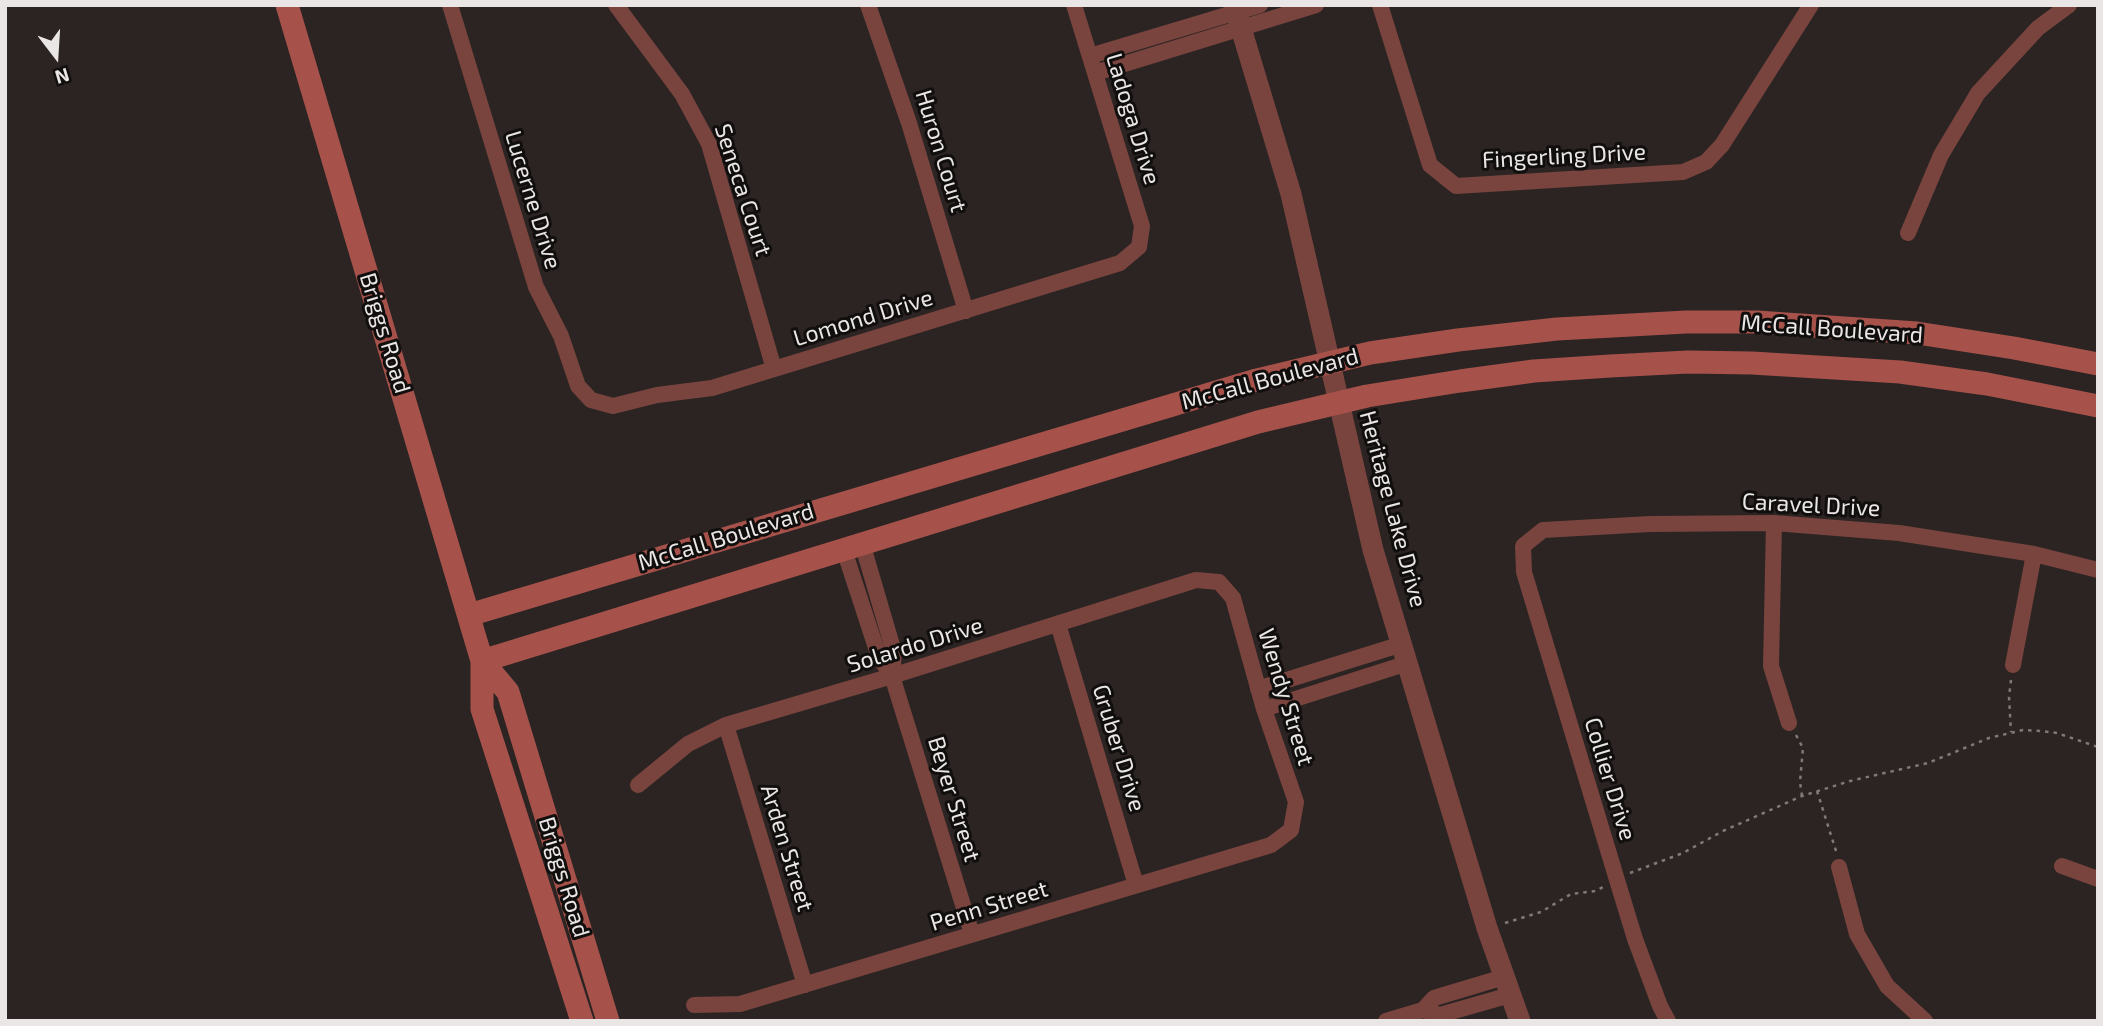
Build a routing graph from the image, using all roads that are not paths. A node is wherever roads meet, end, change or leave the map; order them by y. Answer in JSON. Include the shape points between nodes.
{"nodes":[{"id":1,"x":287,"y":5,"type":"edge"},
{"id":2,"x":450,"y":5,"type":"edge"},
{"id":3,"x":616,"y":5,"type":"edge"},
{"id":4,"x":868,"y":5,"type":"edge"},
{"id":5,"x":1074,"y":5,"type":"edge"},
{"id":6,"x":1260,"y":5,"type":"edge"},
{"id":7,"x":1316,"y":5,"type":"edge"},
{"id":8,"x":1380,"y":5,"type":"edge"},
{"id":9,"x":1811,"y":5,"type":"edge"},
{"id":10,"x":2069,"y":5,"type":"edge"},
{"id":11,"x":1237,"y":16,"type":"edge"},
{"id":12,"x":1090,"y":57,"type":"junction"},
{"id":13,"x":1095,"y":74,"type":"junction"},
{"id":14,"x":1908,"y":233,"type":"dead end"},
{"id":15,"x":1139,"y":247,"type":"joint"},
{"id":16,"x":966,"y":311,"type":"junction"},
{"id":17,"x":1329,"y":363,"type":"junction"},
{"id":18,"x":2098,"y":364,"type":"edge"},
{"id":19,"x":774,"y":369,"type":"junction"},
{"id":20,"x":591,"y":400,"type":"joint"},
{"id":21,"x":1339,"y":403,"type":"junction"},
{"id":22,"x":2098,"y":406,"type":"edge"},
{"id":23,"x":1774,"y":523,"type":"junction"},
{"id":24,"x":853,"y":546,"type":"junction"},
{"id":25,"x":1523,"y":546,"type":"joint"},
{"id":26,"x":2034,"y":554,"type":"junction"},
{"id":27,"x":2098,"y":570,"type":"edge"},
{"id":28,"x":1219,"y":582,"type":"joint"},
{"id":29,"x":469,"y":615,"type":"junction"},
{"id":30,"x":1058,"y":624,"type":"junction"},
{"id":31,"x":1405,"y":654,"type":"junction"},
{"id":32,"x":482,"y":662,"type":"junction"},
{"id":33,"x":2013,"y":665,"type":"road end"},
{"id":34,"x":892,"y":676,"type":"junction"},
{"id":35,"x":1258,"y":689,"type":"junction"},
{"id":36,"x":1264,"y":709,"type":"junction"},
{"id":37,"x":1789,"y":723,"type":"road end"},
{"id":38,"x":726,"y":725,"type":"junction"},
{"id":39,"x":638,"y":785,"type":"dead end"},
{"id":40,"x":1291,"y":830,"type":"joint"},
{"id":41,"x":2062,"y":866,"type":"dead end"},
{"id":42,"x":1839,"y":867,"type":"road end"},
{"id":43,"x":2098,"y":879,"type":"edge"},
{"id":44,"x":1136,"y":885,"type":"junction"},
{"id":45,"x":972,"y":934,"type":"junction"},
{"id":46,"x":805,"y":985,"type":"junction"},
{"id":47,"x":1507,"y":986,"type":"junction"},
{"id":48,"x":694,"y":1005,"type":"dead end"},
{"id":49,"x":582,"y":1021,"type":"edge"},
{"id":50,"x":608,"y":1021,"type":"edge"},
{"id":51,"x":1386,"y":1021,"type":"edge"},
{"id":52,"x":1520,"y":1021,"type":"edge"},
{"id":53,"x":1668,"y":1021,"type":"edge"},
{"id":54,"x":1925,"y":1021,"type":"edge"}],
"edges":[{"from":1,"to":29,"type":"main road","name":"Briggs Road"},
{"from":2,"to":20,"type":"street","name":"Lucerne Drive","via":[[536,287],[578,386]]},
{"from":3,"to":19,"type":"street","name":"Seneca Court","via":[[682,94],[709,144]]},
{"from":4,"to":16,"type":"street","name":"Huron Court"},
{"from":5,"to":12,"type":"street","name":"Ladoga Drive"},
{"from":6,"to":11,"type":"street"},
{"from":7,"to":11,"type":"street"},
{"from":8,"to":9,"type":"street","name":"Fingerling Drive","via":[[1430,165],[1456,186],[1683,172],[1706,163]]},
{"from":10,"to":14,"type":"street","via":[[2038,28],[1978,93],[1941,156]]},
{"from":11,"to":12,"type":"street"},
{"from":11,"to":13,"type":"street"},
{"from":11,"to":17,"type":"street","name":"Heritage Lake Drive","via":[[1292,194]]},
{"from":12,"to":13,"type":"street","name":"Ladoga Drive"},
{"from":13,"to":15,"type":"street","name":"Ladoga Drive","via":[[1142,226]]},
{"from":15,"to":16,"type":"street","name":"Lomond Drive","via":[[1120,263]]},
{"from":16,"to":19,"type":"street","name":"Lomond Drive"},
{"from":17,"to":18,"type":"main road","name":"McCall Boulevard","via":[[1520,332],[1686,322],[1824,325],[1917,333]]},
{"from":17,"to":21,"type":"street","name":"Heritage Lake Drive"},
{"from":17,"to":29,"type":"main road","name":"McCall Boulevard","via":[[1253,381]]},
{"from":19,"to":20,"type":"street","name":"Lomond Drive","via":[[712,388],[613,406]]},
{"from":21,"to":22,"type":"main road","name":"McCall Boulevard","via":[[1534,371],[1688,362],[1900,372]]},
{"from":21,"to":24,"type":"main road","name":"McCall Boulevard","via":[[1258,422]]},
{"from":21,"to":31,"type":"street","name":"Heritage Lake Drive","via":[[1373,550]]},
{"from":23,"to":25,"type":"street","name":"Caravel Drive","via":[[1543,530]]},
{"from":23,"to":26,"type":"street","name":"Caravel Drive","via":[[1899,533]]},
{"from":23,"to":37,"type":"street","via":[[1771,666]]},
{"from":24,"to":32,"type":"main road","name":"McCall Boulevard"},
{"from":24,"to":34,"type":"street","name":"Beyer Street","via":[[879,657]]},
{"from":25,"to":53,"type":"street","name":"Collier Drive","via":[[1524,572],[1635,939]]},
{"from":26,"to":27,"type":"street","name":"Caravel Drive"},
{"from":26,"to":33,"type":"street"},
{"from":28,"to":30,"type":"street","name":"Solardo Drive","via":[[1196,580]]},
{"from":28,"to":35,"type":"street","name":"Wendy Street","via":[[1233,598]]},
{"from":29,"to":32,"type":"main road","name":"Briggs Road"},
{"from":30,"to":34,"type":"street","name":"Solardo Drive"},
{"from":30,"to":44,"type":"street","name":"Gruber Drive"},
{"from":31,"to":35,"type":"street"},
{"from":31,"to":36,"type":"street"},
{"from":31,"to":47,"type":"street","name":"Heritage Lake Drive"},
{"from":32,"to":49,"type":"main road","name":"Briggs Road","via":[[482,709]]},
{"from":32,"to":50,"type":"main road","name":"Briggs Road","via":[[508,692]]},
{"from":34,"to":38,"type":"street","name":"Solardo Drive"},
{"from":34,"to":45,"type":"street","name":"Beyer Street"},
{"from":35,"to":36,"type":"street","name":"Wendy Street"},
{"from":36,"to":40,"type":"street","name":"Wendy Street","via":[[1296,802]]},
{"from":38,"to":39,"type":"street","name":"Solardo Drive","via":[[688,744]]},
{"from":38,"to":46,"type":"street","name":"Arden Street"},
{"from":40,"to":44,"type":"street","name":"Penn Street","via":[[1271,845]]},
{"from":41,"to":43,"type":"street"},
{"from":42,"to":54,"type":"street","via":[[1857,934],[1887,986]]},
{"from":44,"to":45,"type":"street","name":"Penn Street"},
{"from":45,"to":46,"type":"street","name":"Penn Street"},
{"from":46,"to":48,"type":"street","name":"Penn Street","via":[[740,1004]]},
{"from":47,"to":51,"type":"street","via":[[1440,1015],[1423,1010]]},
{"from":47,"to":52,"type":"street","name":"Heritage Lake Drive"}]}
